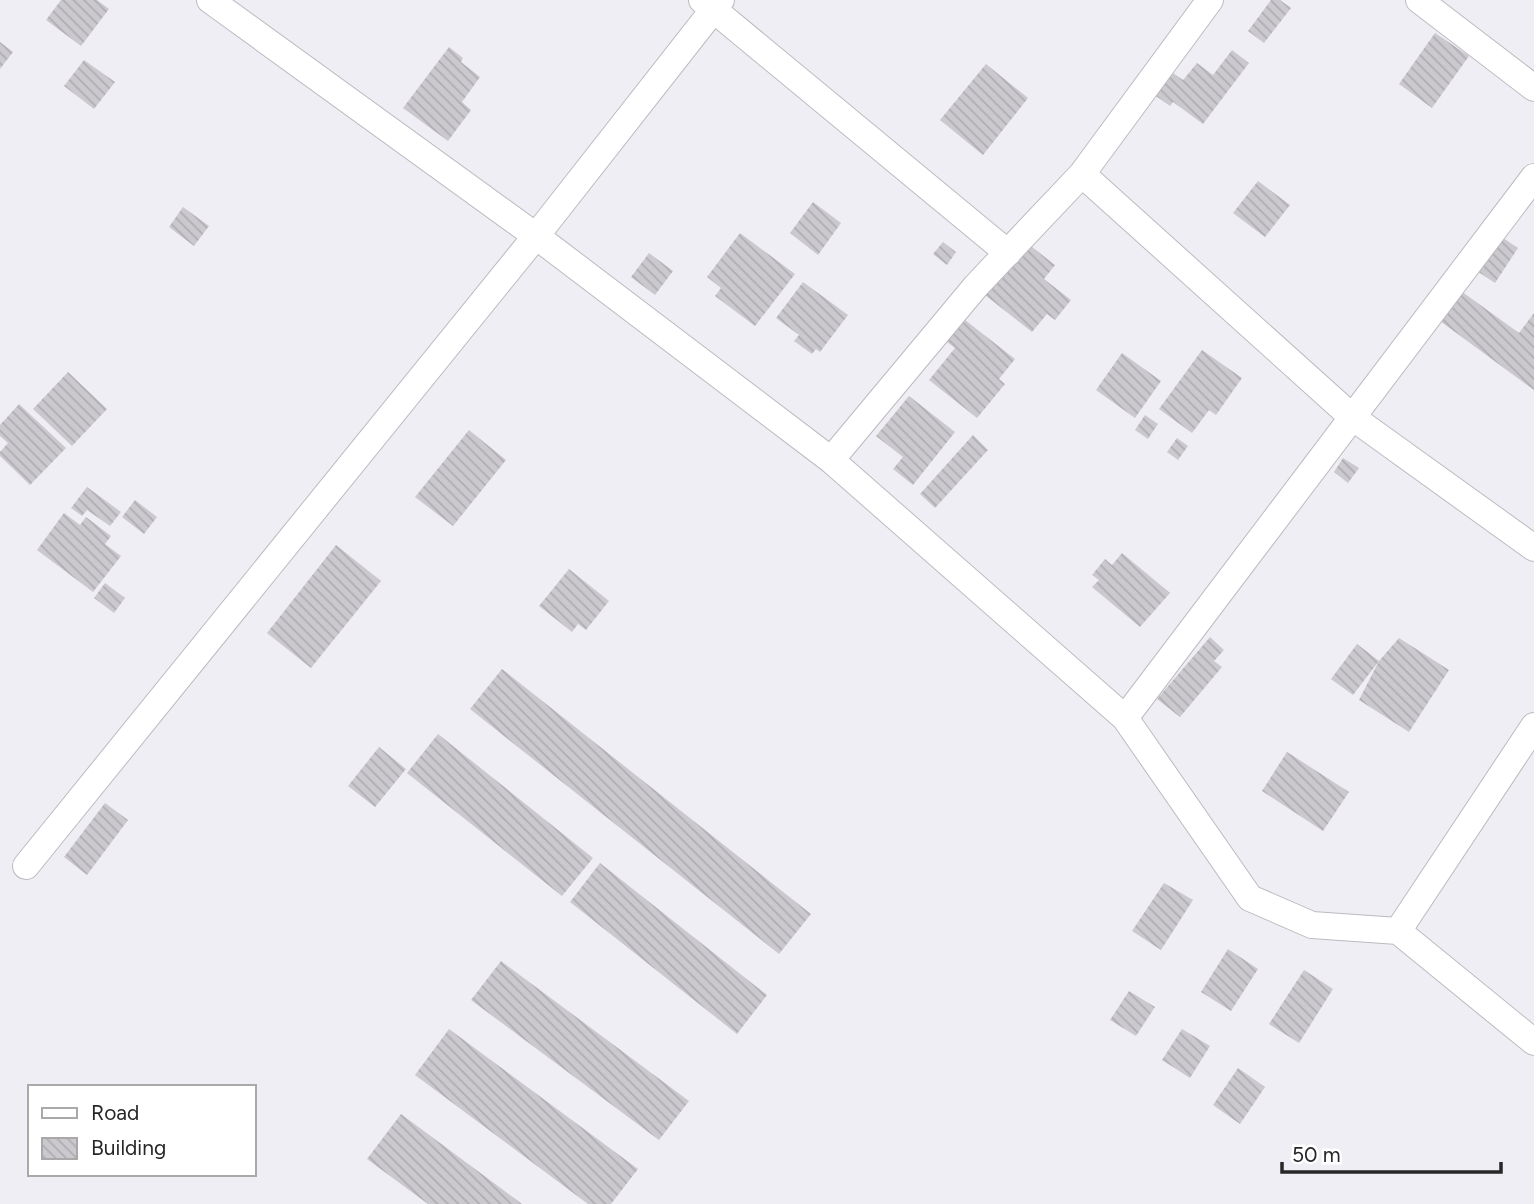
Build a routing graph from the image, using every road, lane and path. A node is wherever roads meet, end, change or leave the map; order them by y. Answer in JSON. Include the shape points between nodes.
{"nodes":[{"id":1,"x":210,"y":0,"type":"edge"},
{"id":2,"x":1210,"y":0,"type":"edge"},
{"id":3,"x":1419,"y":0,"type":"edge"},
{"id":4,"x":712,"y":3,"type":"edge"},
{"id":5,"x":1534,"y":88,"type":"edge"},
{"id":6,"x":1082,"y":174,"type":"junction"},
{"id":7,"x":1534,"y":177,"type":"edge"},
{"id":8,"x":536,"y":236,"type":"junction"},
{"id":9,"x":1008,"y":253,"type":"junction"},
{"id":10,"x":1352,"y":417,"type":"junction"},
{"id":11,"x":831,"y":460,"type":"junction"},
{"id":12,"x":1534,"y":548,"type":"edge"},
{"id":13,"x":1125,"y":718,"type":"junction"},
{"id":14,"x":1534,"y":726,"type":"edge"},
{"id":15,"x":26,"y":866,"type":"dead end"},
{"id":16,"x":1398,"y":931,"type":"junction"},
{"id":17,"x":1534,"y":1042,"type":"edge"}],
"edges":[{"from":1,"to":8,"type":"street"},
{"from":2,"to":6,"type":"street"},
{"from":3,"to":5,"type":"street"},
{"from":4,"to":8,"type":"street"},
{"from":4,"to":9,"type":"street"},
{"from":6,"to":9,"type":"street"},
{"from":6,"to":10,"type":"street"},
{"from":7,"to":10,"type":"street"},
{"from":8,"to":11,"type":"street"},
{"from":8,"to":15,"type":"street"},
{"from":9,"to":11,"type":"street"},
{"from":10,"to":12,"type":"street"},
{"from":10,"to":13,"type":"street"},
{"from":11,"to":13,"type":"street"},
{"from":13,"to":16,"type":"street","via":[[1250,898],[1312,925]]},
{"from":14,"to":16,"type":"street"},
{"from":16,"to":17,"type":"street"}]}
